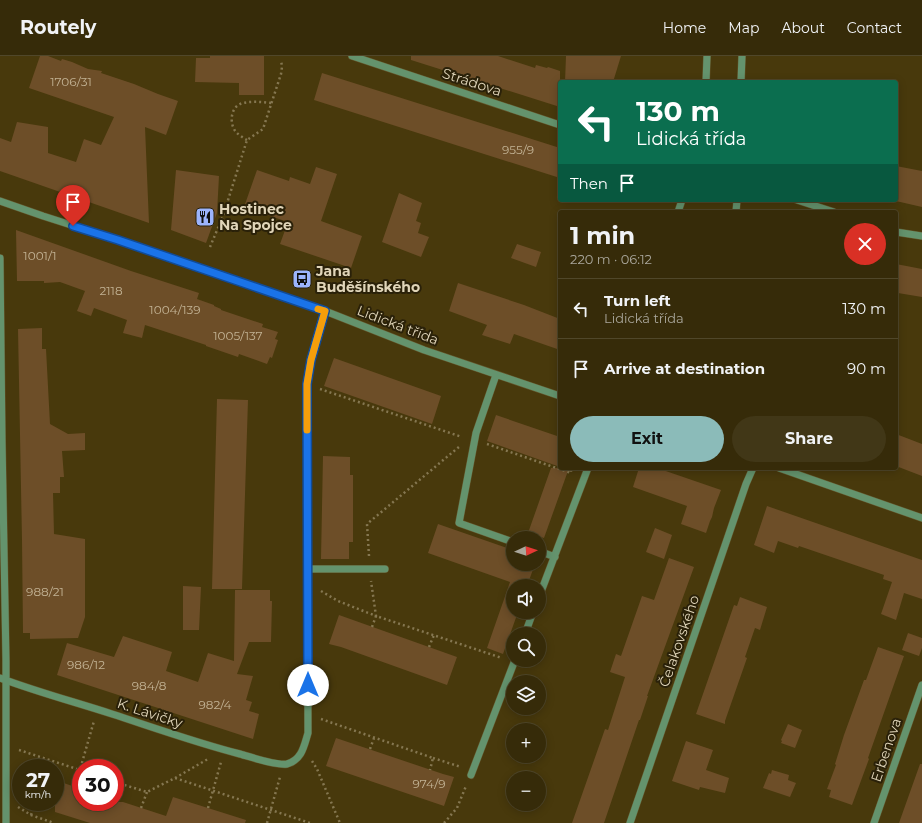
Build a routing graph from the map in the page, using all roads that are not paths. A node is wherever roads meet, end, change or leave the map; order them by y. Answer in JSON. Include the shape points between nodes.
{"nodes":[{"id":1,"x":352,"y":56,"type":"edge"},
{"id":2,"x":707,"y":56,"type":"edge"},
{"id":3,"x":742,"y":56,"type":"edge"},
{"id":4,"x":706,"y":80,"type":"edge"},
{"id":5,"x":741,"y":80,"type":"edge"},
{"id":6,"x":558,"y":124,"type":"edge"},
{"id":7,"x":0,"y":201,"type":"edge"},
{"id":8,"x":803,"y":202,"type":"edge"},
{"id":9,"x":828,"y":210,"type":"edge"},
{"id":10,"x":898,"y":232,"type":"edge"},
{"id":11,"x":922,"y":236,"type":"edge"},
{"id":12,"x":0,"y":258,"type":"edge"},
{"id":13,"x":325,"y":311,"type":"junction"},
{"id":14,"x":496,"y":374,"type":"junction"},
{"id":15,"x":558,"y":395,"type":"edge"},
{"id":16,"x":1,"y":440,"type":"edge"},
{"id":17,"x":587,"y":470,"type":"edge"},
{"id":18,"x":752,"y":470,"type":"edge"},
{"id":19,"x":785,"y":470,"type":"edge"},
{"id":20,"x":922,"y":518,"type":"edge"},
{"id":21,"x":506,"y":540,"type":"edge"},
{"id":22,"x":546,"y":554,"type":"edge"},
{"id":23,"x":554,"y":557,"type":"junction"},
{"id":24,"x":307,"y":569,"type":"junction"},
{"id":25,"x":385,"y":569,"type":"dead end"},
{"id":26,"x":546,"y":579,"type":"edge"},
{"id":27,"x":513,"y":667,"type":"edge"},
{"id":28,"x":3,"y":679,"type":"edge"},
{"id":29,"x":922,"y":685,"type":"edge"},
{"id":30,"x":472,"y":773,"type":"road end"},
{"id":31,"x":6,"y":823,"type":"edge"},
{"id":32,"x":630,"y":823,"type":"edge"},
{"id":33,"x":874,"y":823,"type":"edge"}],
"edges":[{"from":1,"to":6,"type":"street","name":"Strádova"},
{"from":2,"to":4,"type":"street"},
{"from":3,"to":5,"type":"street"},
{"from":7,"to":13,"type":"street","name":"Lidická třída"},
{"from":8,"to":9,"type":"street"},
{"from":10,"to":11,"type":"street"},
{"from":12,"to":16,"type":"street"},
{"from":13,"to":14,"type":"street","name":"Lidická třída","via":[[424,350]]},
{"from":13,"to":24,"type":"street","via":[[307,384]]},
{"from":14,"to":15,"type":"street","name":"Lidická třída"},
{"from":14,"to":21,"type":"street","via":[[473,437],[459,523]]},
{"from":16,"to":28,"type":"street"},
{"from":17,"to":23,"type":"street"},
{"from":18,"to":32,"type":"street","name":"Čelakovského"},
{"from":19,"to":20,"type":"street"},
{"from":22,"to":23,"type":"street"},
{"from":23,"to":26,"type":"street"},
{"from":24,"to":25,"type":"street"},
{"from":24,"to":28,"type":"street","name":"K. Lávičky","via":[[308,734],[302,752],[294,761],[284,764],[270,762],[224,750]]},
{"from":27,"to":30,"type":"street"},
{"from":28,"to":31,"type":"street"},
{"from":29,"to":33,"type":"street","name":"Erbenova"}]}
